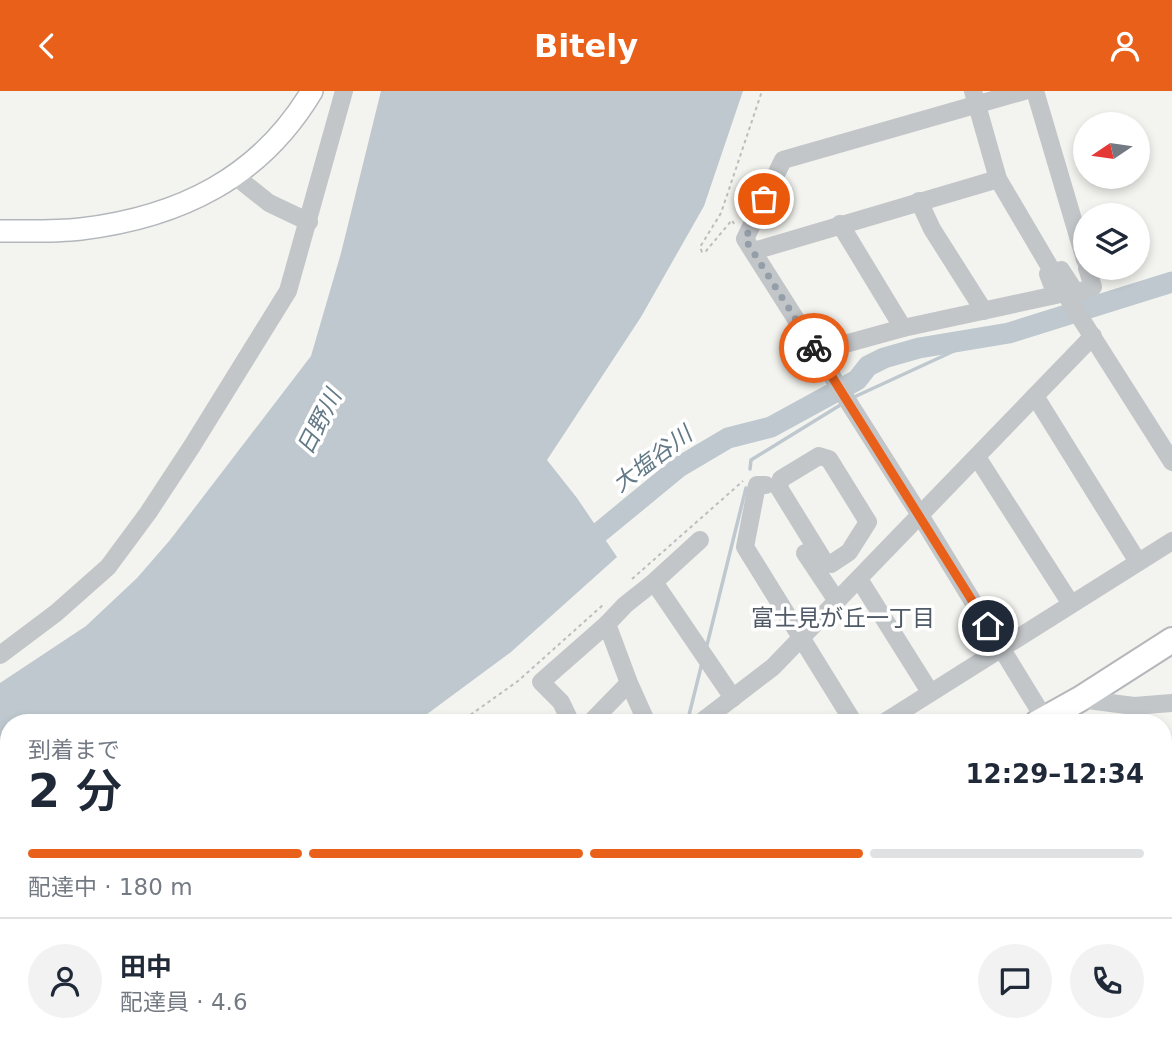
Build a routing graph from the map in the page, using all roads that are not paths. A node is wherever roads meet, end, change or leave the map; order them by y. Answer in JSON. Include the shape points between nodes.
{"nodes":[{"id":1,"x":312,"y":91,"type":"edge"},
{"id":2,"x":344,"y":91,"type":"edge"},
{"id":3,"x":1024,"y":91,"type":"edge"},
{"id":4,"x":1035,"y":91,"type":"edge"},
{"id":5,"x":975,"y":97,"type":"edge"},
{"id":6,"x":235,"y":176,"type":"junction"},
{"id":7,"x":998,"y":179,"type":"junction"},
{"id":8,"x":919,"y":201,"type":"junction"},
{"id":9,"x":1073,"y":219,"type":"edge"},
{"id":10,"x":309,"y":222,"type":"junction"},
{"id":11,"x":840,"y":224,"type":"junction"},
{"id":12,"x":0,"y":231,"type":"edge"},
{"id":13,"x":749,"y":245,"type":"junction"},
{"id":14,"x":1053,"y":272,"type":"junction"},
{"id":15,"x":1091,"y":280,"type":"edge"},
{"id":16,"x":984,"y":311,"type":"junction"},
{"id":17,"x":791,"y":312,"type":"junction"},
{"id":18,"x":903,"y":328,"type":"junction"},
{"id":19,"x":1093,"y":336,"type":"junction"},
{"id":20,"x":1035,"y":396,"type":"junction"},
{"id":21,"x":976,"y":457,"type":"junction"},
{"id":22,"x":1172,"y":462,"type":"edge"},
{"id":23,"x":762,"y":485,"type":"road end"},
{"id":24,"x":920,"y":515,"type":"junction"},
{"id":25,"x":700,"y":540,"type":"dead end"},
{"id":26,"x":1172,"y":541,"type":"edge"},
{"id":27,"x":805,"y":553,"type":"dead end"},
{"id":28,"x":838,"y":561,"type":"junction"},
{"id":29,"x":1138,"y":562,"type":"junction"},
{"id":30,"x":856,"y":581,"type":"junction"},
{"id":31,"x":654,"y":582,"type":"junction"},
{"id":32,"x":837,"y":601,"type":"junction"},
{"id":33,"x":1071,"y":604,"type":"junction"},
{"id":34,"x":607,"y":624,"type":"junction"},
{"id":35,"x":800,"y":639,"type":"junction"},
{"id":36,"x":1172,"y":641,"type":"edge"},
{"id":37,"x":1001,"y":648,"type":"junction"},
{"id":38,"x":0,"y":655,"type":"edge"},
{"id":39,"x":629,"y":683,"type":"junction"},
{"id":40,"x":930,"y":692,"type":"junction"},
{"id":41,"x":733,"y":698,"type":"junction"},
{"id":42,"x":1080,"y":699,"type":"junction"},
{"id":43,"x":1172,"y":703,"type":"edge"},
{"id":44,"x":567,"y":714,"type":"edge"},
{"id":45,"x":599,"y":714,"type":"edge"},
{"id":46,"x":643,"y":714,"type":"edge"},
{"id":47,"x":713,"y":714,"type":"edge"},
{"id":48,"x":848,"y":714,"type":"edge"},
{"id":49,"x":897,"y":714,"type":"edge"},
{"id":50,"x":1037,"y":714,"type":"edge"},
{"id":51,"x":1053,"y":714,"type":"edge"},
{"id":52,"x":1135,"y":714,"type":"edge"}],
"edges":[{"from":1,"to":6,"type":"main road","via":[[280,136]]},
{"from":2,"to":10,"type":"street"},
{"from":3,"to":5,"type":"street"},
{"from":4,"to":9,"type":"street"},
{"from":5,"to":7,"type":"street"},
{"from":5,"to":13,"type":"street","via":[[783,160]]},
{"from":6,"to":10,"type":"street","via":[[269,203]]},
{"from":6,"to":12,"type":"main road","via":[[176,207],[129,221],[78,229]]},
{"from":7,"to":8,"type":"street"},
{"from":7,"to":14,"type":"street"},
{"from":8,"to":11,"type":"street"},
{"from":8,"to":16,"type":"street"},
{"from":10,"to":38,"type":"street","via":[[288,291],[148,513],[108,567]]},
{"from":11,"to":13,"type":"street"},
{"from":11,"to":18,"type":"street"},
{"from":13,"to":17,"type":"street"},
{"from":14,"to":15,"type":"street","via":[[1061,270],[1076,293],[1093,287]]},
{"from":14,"to":16,"type":"street","via":[[1047,276],[1056,295]]},
{"from":14,"to":19,"type":"street"},
{"from":16,"to":18,"type":"street"},
{"from":17,"to":18,"type":"street","via":[[828,347]]},
{"from":17,"to":24,"type":"street"},
{"from":19,"to":20,"type":"street"},
{"from":19,"to":22,"type":"street"},
{"from":20,"to":21,"type":"street"},
{"from":20,"to":29,"type":"street"},
{"from":21,"to":24,"type":"street"},
{"from":21,"to":33,"type":"street"},
{"from":23,"to":35,"type":"street","via":[[745,547]]},
{"from":24,"to":30,"type":"street"},
{"from":24,"to":37,"type":"street"},
{"from":25,"to":31,"type":"street"},
{"from":26,"to":29,"type":"street"},
{"from":27,"to":32,"type":"street"},
{"from":28,"to":28,"type":"street","via":[[869,522],[829,459],[819,456],[781,479],[779,488],[824,561]]},
{"from":28,"to":30,"type":"street"},
{"from":29,"to":33,"type":"street"},
{"from":30,"to":32,"type":"street"},
{"from":30,"to":40,"type":"street"},
{"from":31,"to":34,"type":"street"},
{"from":31,"to":41,"type":"street"},
{"from":32,"to":35,"type":"street"},
{"from":33,"to":37,"type":"street"},
{"from":34,"to":39,"type":"street"},
{"from":34,"to":44,"type":"street","via":[[541,683]]},
{"from":35,"to":41,"type":"street"},
{"from":35,"to":48,"type":"street"},
{"from":36,"to":42,"type":"highway"},
{"from":37,"to":40,"type":"street"},
{"from":37,"to":50,"type":"street"},
{"from":39,"to":45,"type":"street"},
{"from":39,"to":46,"type":"street"},
{"from":40,"to":49,"type":"street"},
{"from":41,"to":47,"type":"street"},
{"from":42,"to":51,"type":"highway"},
{"from":42,"to":52,"type":"street"},
{"from":43,"to":52,"type":"street"}]}
